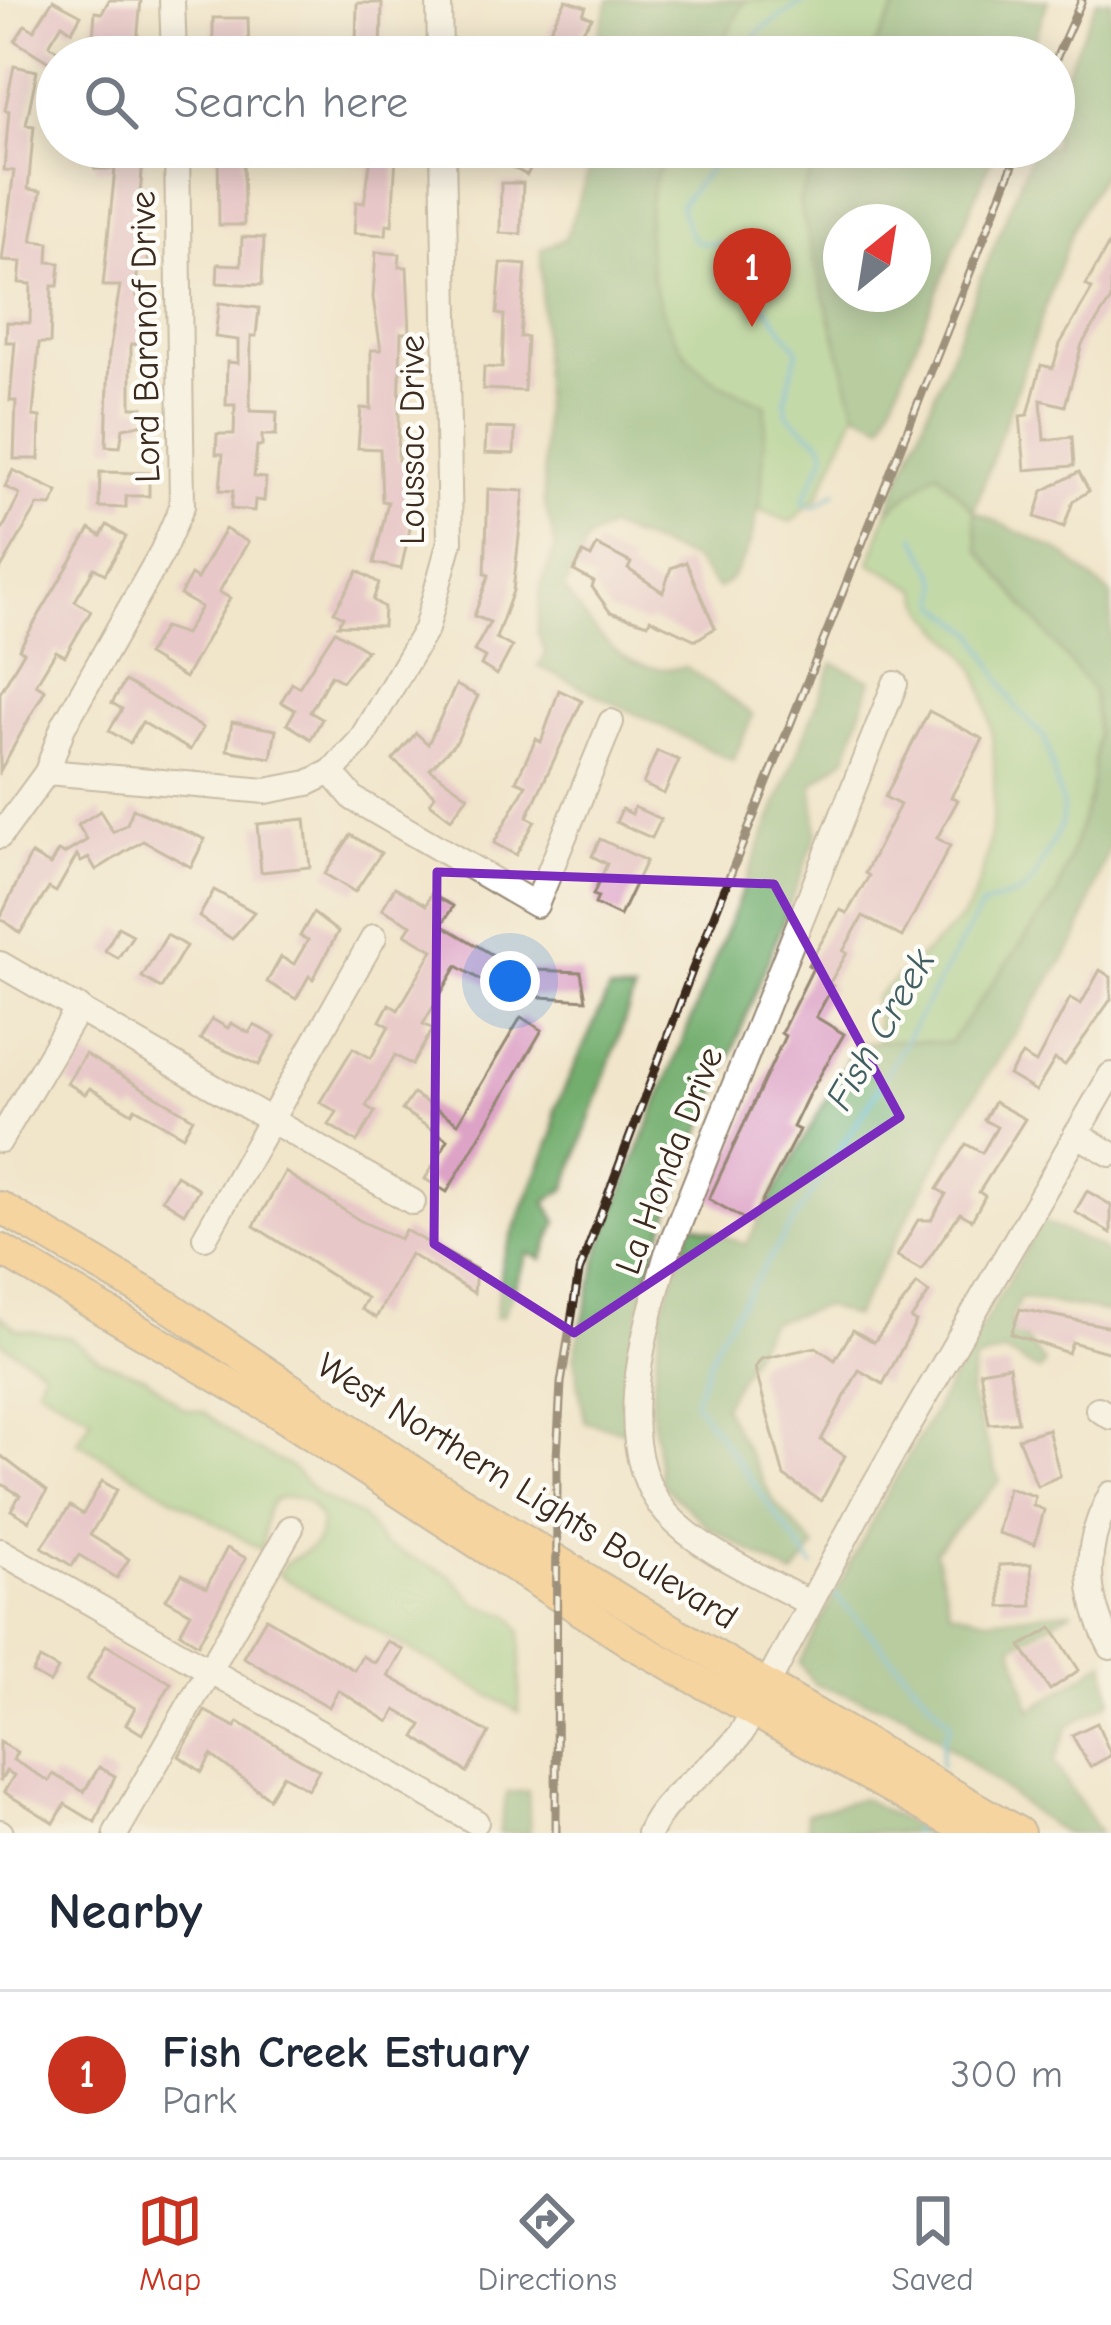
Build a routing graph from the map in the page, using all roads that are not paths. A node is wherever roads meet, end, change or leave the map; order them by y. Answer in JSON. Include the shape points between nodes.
{"nodes":[{"id":1,"x":172,"y":0,"type":"edge"},
{"id":2,"x":444,"y":4,"type":"edge"},
{"id":3,"x":173,"y":36,"type":"edge"},
{"id":4,"x":442,"y":36,"type":"edge"},
{"id":5,"x":177,"y":168,"type":"edge"},
{"id":6,"x":443,"y":168,"type":"edge"},
{"id":7,"x":896,"y":684,"type":"dead end"},
{"id":8,"x":611,"y":722,"type":"dead end"},
{"id":9,"x":47,"y":772,"type":"junction"},
{"id":10,"x":331,"y":772,"type":"junction"},
{"id":11,"x":0,"y":836,"type":"edge"},
{"id":12,"x":374,"y":937,"type":"dead end"},
{"id":13,"x":0,"y":964,"type":"edge"},
{"id":14,"x":80,"y":1007,"type":"junction"},
{"id":15,"x":1111,"y":1075,"type":"edge"},
{"id":16,"x":273,"y":1120,"type":"junction"},
{"id":17,"x":1076,"y":1134,"type":"junction"},
{"id":18,"x":0,"y":1140,"type":"edge"},
{"id":19,"x":1111,"y":1154,"type":"edge"},
{"id":20,"x":412,"y":1202,"type":"dead end"},
{"id":21,"x":0,"y":1208,"type":"edge"},
{"id":22,"x":205,"y":1238,"type":"dead end"},
{"id":23,"x":0,"y":1249,"type":"edge"},
{"id":24,"x":1111,"y":1494,"type":"edge"},
{"id":25,"x":291,"y":1528,"type":"dead end"},
{"id":26,"x":0,"y":1551,"type":"edge"},
{"id":27,"x":808,"y":1604,"type":"junction"},
{"id":28,"x":1111,"y":1647,"type":"edge"},
{"id":29,"x":212,"y":1670,"type":"junction"},
{"id":30,"x":760,"y":1699,"type":"junction"},
{"id":31,"x":476,"y":1822,"type":"dead end"},
{"id":32,"x":116,"y":1833,"type":"edge"},
{"id":33,"x":650,"y":1833,"type":"edge"},
{"id":34,"x":972,"y":1833,"type":"edge"},
{"id":35,"x":1018,"y":1833,"type":"edge"}],
"edges":[{"from":1,"to":3,"type":"street"},
{"from":2,"to":4,"type":"street"},
{"from":5,"to":9,"type":"street","name":"Lord Baranof Drive","via":[[182,506],[63,727]]},
{"from":6,"to":10,"type":"street","name":"Loussac Drive","via":[[452,511],[446,563],[425,629],[360,741]]},
{"from":7,"to":27,"type":"street","name":"La Honda Drive","via":[[667,1254],[637,1397],[646,1474],[669,1516]]},
{"from":8,"to":10,"type":"street","via":[[536,905],[354,799]]},
{"from":9,"to":10,"type":"street","via":[[266,791]]},
{"from":9,"to":11,"type":"street","name":"Lord Baranof Drive"},
{"from":12,"to":16,"type":"street"},
{"from":13,"to":14,"type":"street"},
{"from":14,"to":16,"type":"street"},
{"from":14,"to":18,"type":"street"},
{"from":15,"to":17,"type":"street"},
{"from":16,"to":20,"type":"street"},
{"from":16,"to":22,"type":"street"},
{"from":17,"to":19,"type":"street"},
{"from":17,"to":27,"type":"street"},
{"from":21,"to":30,"type":"main road","name":"West Northern Lights Boulevard","via":[[184,1316]]},
{"from":23,"to":30,"type":"main road","name":"West Northern Lights Boulevard","via":[[205,1367],[512,1568]]},
{"from":24,"to":28,"type":"street","via":[[1093,1534],[1088,1583]]},
{"from":25,"to":29,"type":"street"},
{"from":26,"to":29,"type":"street"},
{"from":27,"to":30,"type":"street"},
{"from":29,"to":31,"type":"street"},
{"from":29,"to":32,"type":"street"},
{"from":30,"to":33,"type":"street","via":[[732,1748],[675,1795]]},
{"from":30,"to":34,"type":"main road"},
{"from":30,"to":35,"type":"main road","name":"West Northern Lights Boulevard"}]}
